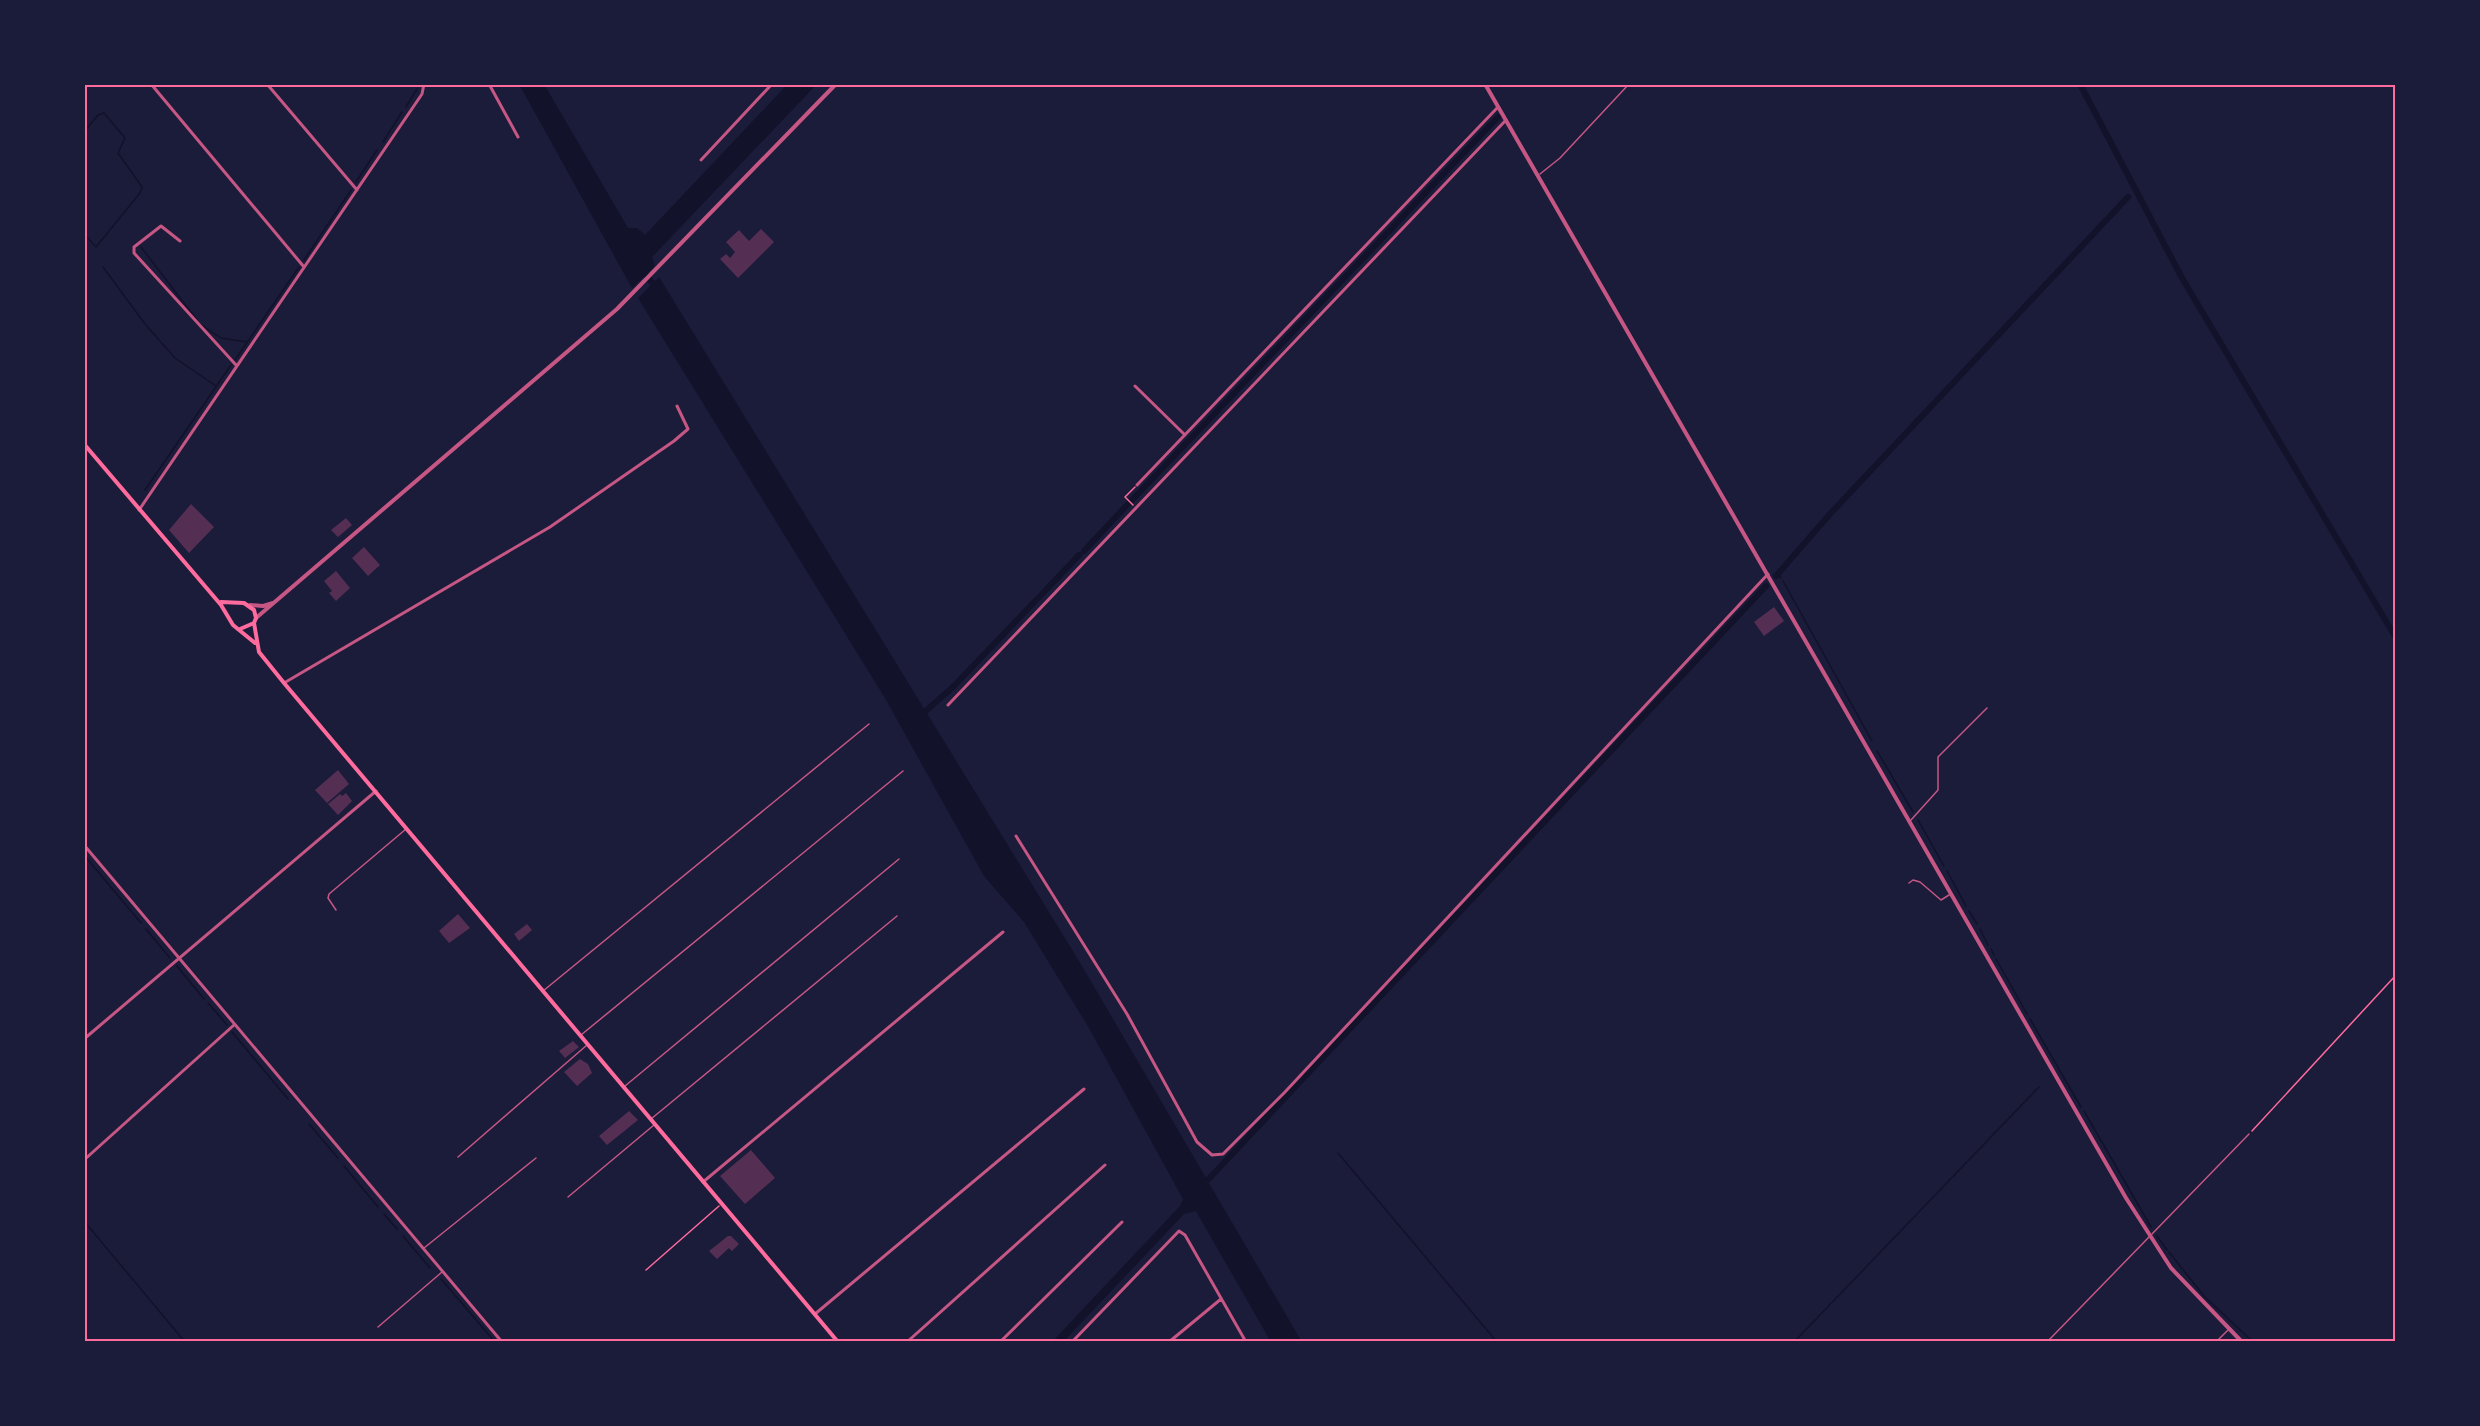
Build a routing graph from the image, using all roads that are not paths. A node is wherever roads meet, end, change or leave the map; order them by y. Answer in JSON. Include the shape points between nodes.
{"nodes":[{"id":1,"x":151,"y":84,"type":"edge"},
{"id":2,"x":267,"y":84,"type":"edge"},
{"id":3,"x":424,"y":84,"type":"edge"},
{"id":4,"x":489,"y":84,"type":"edge"},
{"id":5,"x":772,"y":84,"type":"edge"},
{"id":6,"x":836,"y":84,"type":"edge"},
{"id":7,"x":1485,"y":84,"type":"edge"},
{"id":8,"x":1629,"y":84,"type":"edge"},
{"id":9,"x":1498,"y":107,"type":"junction"},
{"id":10,"x":1506,"y":120,"type":"junction"},
{"id":11,"x":518,"y":137,"type":"dead end"},
{"id":12,"x":701,"y":160,"type":"dead end"},
{"id":13,"x":1537,"y":177,"type":"junction"},
{"id":14,"x":358,"y":190,"type":"junction"},
{"id":15,"x":180,"y":241,"type":"dead end"},
{"id":16,"x":304,"y":267,"type":"junction"},
{"id":17,"x":236,"y":365,"type":"junction"},
{"id":18,"x":1135,"y":386,"type":"dead end"},
{"id":19,"x":677,"y":406,"type":"dead end"},
{"id":20,"x":1185,"y":435,"type":"junction"},
{"id":21,"x":84,"y":444,"type":"edge"},
{"id":22,"x":1137,"y":484,"type":"road end"},
{"id":23,"x":139,"y":510,"type":"junction"},
{"id":24,"x":1768,"y":573,"type":"junction"},
{"id":25,"x":215,"y":599,"type":"junction"},
{"id":26,"x":279,"y":601,"type":"junction"},
{"id":27,"x":237,"y":604,"type":"junction"},
{"id":28,"x":250,"y":605,"type":"junction"},
{"id":29,"x":230,"y":618,"type":"junction"},
{"id":30,"x":256,"y":618,"type":"junction"},
{"id":31,"x":254,"y":623,"type":"junction"},
{"id":32,"x":240,"y":629,"type":"junction"},
{"id":33,"x":256,"y":644,"type":"junction"},
{"id":34,"x":284,"y":683,"type":"junction"},
{"id":35,"x":948,"y":705,"type":"dead end"},
{"id":36,"x":1987,"y":708,"type":"dead end"},
{"id":37,"x":869,"y":723,"type":"dead end"},
{"id":38,"x":903,"y":771,"type":"dead end"},
{"id":39,"x":376,"y":791,"type":"junction"},
{"id":40,"x":1910,"y":821,"type":"junction"},
{"id":41,"x":406,"y":828,"type":"junction"},
{"id":42,"x":1016,"y":836,"type":"dead end"},
{"id":43,"x":84,"y":845,"type":"edge"},
{"id":44,"x":899,"y":859,"type":"dead end"},
{"id":45,"x":1909,"y":883,"type":"dead end"},
{"id":46,"x":1952,"y":893,"type":"junction"},
{"id":47,"x":336,"y":910,"type":"dead end"},
{"id":48,"x":897,"y":916,"type":"dead end"},
{"id":49,"x":1003,"y":932,"type":"dead end"},
{"id":50,"x":178,"y":958,"type":"junction"},
{"id":51,"x":543,"y":991,"type":"junction"},
{"id":52,"x":234,"y":1024,"type":"junction"},
{"id":53,"x":580,"y":1036,"type":"junction"},
{"id":54,"x":84,"y":1039,"type":"edge"},
{"id":55,"x":588,"y":1044,"type":"junction"},
{"id":56,"x":624,"y":1087,"type":"junction"},
{"id":57,"x":1084,"y":1089,"type":"dead end"},
{"id":58,"x":651,"y":1119,"type":"junction"},
{"id":59,"x":655,"y":1125,"type":"junction"},
{"id":60,"x":2249,"y":1134,"type":"road end"},
{"id":61,"x":458,"y":1157,"type":"dead end"},
{"id":62,"x":536,"y":1158,"type":"dead end"},
{"id":63,"x":84,"y":1160,"type":"edge"},
{"id":64,"x":1106,"y":1166,"type":"dead end"},
{"id":65,"x":703,"y":1182,"type":"junction"},
{"id":66,"x":568,"y":1197,"type":"dead end"},
{"id":67,"x":1122,"y":1222,"type":"dead end"},
{"id":68,"x":2149,"y":1236,"type":"junction"},
{"id":69,"x":423,"y":1249,"type":"junction"},
{"id":70,"x":443,"y":1272,"type":"junction"},
{"id":71,"x":1222,"y":1299,"type":"junction"},
{"id":72,"x":815,"y":1314,"type":"junction"},
{"id":73,"x":378,"y":1327,"type":"dead end"},
{"id":74,"x":2228,"y":1329,"type":"junction"},
{"id":75,"x":502,"y":1342,"type":"edge"},
{"id":76,"x":838,"y":1342,"type":"edge"},
{"id":77,"x":907,"y":1342,"type":"edge"},
{"id":78,"x":1000,"y":1342,"type":"edge"},
{"id":79,"x":1072,"y":1342,"type":"edge"},
{"id":80,"x":1169,"y":1342,"type":"edge"},
{"id":81,"x":1246,"y":1342,"type":"edge"},
{"id":82,"x":2047,"y":1342,"type":"edge"},
{"id":83,"x":2216,"y":1342,"type":"edge"},
{"id":84,"x":2242,"y":1342,"type":"edge"}],
"edges":[{"from":1,"to":16,"type":"street"},
{"from":2,"to":14,"type":"street"},
{"from":3,"to":14,"type":"street","via":[[422,94]]},
{"from":4,"to":11,"type":"street"},
{"from":5,"to":12,"type":"street"},
{"from":6,"to":26,"type":"street","via":[[617,309]]},
{"from":7,"to":9,"type":"street"},
{"from":8,"to":13,"type":"lane"},
{"from":9,"to":10,"type":"street"},
{"from":9,"to":20,"type":"street"},
{"from":10,"to":13,"type":"street"},
{"from":10,"to":35,"type":"street"},
{"from":13,"to":24,"type":"street"},
{"from":14,"to":16,"type":"street"},
{"from":15,"to":17,"type":"street","via":[[160,226],[134,247],[134,253]]},
{"from":16,"to":17,"type":"street"},
{"from":17,"to":23,"type":"street"},
{"from":18,"to":20,"type":"street"},
{"from":19,"to":34,"type":"street","via":[[688,429],[668,446],[550,527]]},
{"from":20,"to":22,"type":"street"},
{"from":21,"to":23,"type":"main road"},
{"from":23,"to":25,"type":"main road"},
{"from":24,"to":40,"type":"street"},
{"from":24,"to":42,"type":"street","via":[[1223,1154],[1212,1155],[1197,1143],[1127,1014]]},
{"from":25,"to":27,"type":"main road"},
{"from":25,"to":29,"type":"main road"},
{"from":26,"to":28,"type":"street"},
{"from":26,"to":30,"type":"street"},
{"from":27,"to":28,"type":"main road"},
{"from":27,"to":29,"type":"main road"},
{"from":28,"to":30,"type":"main road"},
{"from":29,"to":32,"type":"main road"},
{"from":30,"to":31,"type":"main road"},
{"from":31,"to":32,"type":"main road"},
{"from":31,"to":33,"type":"main road"},
{"from":32,"to":33,"type":"main road"},
{"from":33,"to":34,"type":"main road"},
{"from":34,"to":39,"type":"main road"},
{"from":36,"to":40,"type":"lane","via":[[1938,757],[1938,790]]},
{"from":37,"to":51,"type":"lane"},
{"from":38,"to":53,"type":"lane"},
{"from":39,"to":41,"type":"main road"},
{"from":39,"to":50,"type":"street"},
{"from":40,"to":46,"type":"street"},
{"from":41,"to":47,"type":"lane","via":[[329,894]]},
{"from":41,"to":51,"type":"main road"},
{"from":43,"to":50,"type":"street"},
{"from":44,"to":56,"type":"lane"},
{"from":45,"to":46,"type":"lane","via":[[1920,882],[1941,900]]},
{"from":46,"to":68,"type":"street"},
{"from":48,"to":58,"type":"lane"},
{"from":49,"to":65,"type":"street"},
{"from":50,"to":52,"type":"street"},
{"from":50,"to":54,"type":"street"},
{"from":51,"to":53,"type":"main road"},
{"from":52,"to":63,"type":"street"},
{"from":52,"to":69,"type":"street"},
{"from":53,"to":55,"type":"main road"},
{"from":55,"to":56,"type":"main road"},
{"from":55,"to":61,"type":"lane"},
{"from":56,"to":58,"type":"main road"},
{"from":57,"to":72,"type":"street"},
{"from":58,"to":59,"type":"main road"},
{"from":59,"to":65,"type":"main road"},
{"from":59,"to":66,"type":"lane"},
{"from":60,"to":68,"type":"lane"},
{"from":62,"to":69,"type":"lane"},
{"from":64,"to":77,"type":"street"},
{"from":65,"to":72,"type":"main road"},
{"from":67,"to":78,"type":"street"},
{"from":68,"to":74,"type":"street","via":[[2186,1286]]},
{"from":68,"to":82,"type":"lane"},
{"from":69,"to":70,"type":"street"},
{"from":70,"to":73,"type":"lane"},
{"from":70,"to":75,"type":"street"},
{"from":71,"to":79,"type":"street","via":[[1185,1234],[1177,1232]]},
{"from":71,"to":80,"type":"street"},
{"from":71,"to":81,"type":"street"},
{"from":72,"to":76,"type":"main road"},
{"from":74,"to":83,"type":"lane"},
{"from":74,"to":84,"type":"street"}]}
